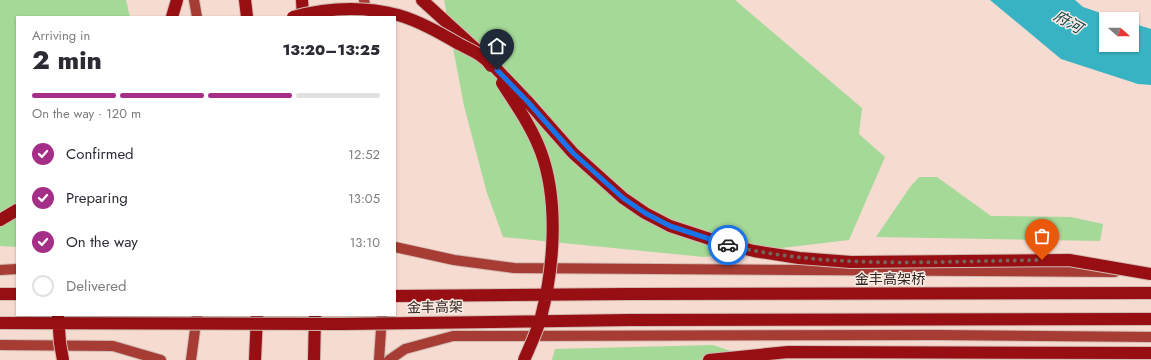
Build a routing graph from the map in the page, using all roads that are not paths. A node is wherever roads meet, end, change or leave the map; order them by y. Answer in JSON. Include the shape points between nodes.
{"nodes":[{"id":1,"x":177,"y":0,"type":"edge"},
{"id":2,"x":194,"y":0,"type":"edge"},
{"id":3,"x":245,"y":0,"type":"edge"},
{"id":4,"x":302,"y":0,"type":"edge"},
{"id":5,"x":364,"y":0,"type":"edge"},
{"id":6,"x":422,"y":0,"type":"edge"},
{"id":7,"x":172,"y":16,"type":"edge"},
{"id":8,"x":197,"y":16,"type":"edge"},
{"id":9,"x":247,"y":16,"type":"edge"},
{"id":10,"x":296,"y":16,"type":"edge"},
{"id":11,"x":303,"y":16,"type":"edge"},
{"id":12,"x":367,"y":16,"type":"edge"},
{"id":13,"x":487,"y":59,"type":"junction"},
{"id":14,"x":16,"y":211,"type":"edge"},
{"id":15,"x":0,"y":220,"type":"edge"},
{"id":16,"x":396,"y":247,"type":"edge"},
{"id":17,"x":16,"y":269,"type":"edge"},
{"id":18,"x":0,"y":270,"type":"edge"},
{"id":19,"x":1151,"y":273,"type":"edge"},
{"id":20,"x":1151,"y":293,"type":"edge"},
{"id":21,"x":0,"y":294,"type":"edge"},
{"id":22,"x":16,"y":294,"type":"edge"},
{"id":23,"x":628,"y":294,"type":"joint"},
{"id":24,"x":396,"y":296,"type":"edge"},
{"id":25,"x":59,"y":316,"type":"edge"},
{"id":26,"x":197,"y":316,"type":"edge"},
{"id":27,"x":257,"y":316,"type":"edge"},
{"id":28,"x":315,"y":316,"type":"edge"},
{"id":29,"x":382,"y":316,"type":"edge"},
{"id":30,"x":1151,"y":319,"type":"edge"},
{"id":31,"x":0,"y":323,"type":"edge"},
{"id":32,"x":1151,"y":337,"type":"edge"},
{"id":33,"x":0,"y":345,"type":"edge"},
{"id":34,"x":1151,"y":353,"type":"edge"},
{"id":35,"x":63,"y":360,"type":"edge"},
{"id":36,"x":161,"y":360,"type":"edge"},
{"id":37,"x":191,"y":360,"type":"edge"},
{"id":38,"x":255,"y":360,"type":"edge"},
{"id":39,"x":314,"y":360,"type":"edge"},
{"id":40,"x":379,"y":360,"type":"edge"},
{"id":41,"x":389,"y":360,"type":"edge"},
{"id":42,"x":524,"y":360,"type":"edge"},
{"id":43,"x":708,"y":360,"type":"edge"}],
"edges":[{"from":1,"to":7,"type":"highway"},
{"from":2,"to":8,"type":"main road"},
{"from":3,"to":9,"type":"highway"},
{"from":4,"to":11,"type":"highway"},
{"from":5,"to":12,"type":"main road"},
{"from":6,"to":13,"type":"highway","bridge":true},
{"from":10,"to":13,"type":"highway","bridge":true,"via":[[333,9],[358,9],[399,15]]},
{"from":13,"to":19,"type":"highway","bridge":true,"via":[[573,153],[623,198],[670,226],[722,243],[754,251],[851,262],[1069,260]]},
{"from":13,"to":42,"type":"highway","bridge":true,"via":[[534,137],[541,153],[551,194],[551,272],[540,318]]},
{"from":14,"to":15,"type":"highway"},
{"from":16,"to":19,"type":"main road","via":[[454,260],[514,268]]},
{"from":17,"to":18,"type":"main road"},
{"from":20,"to":23,"type":"highway","name":"金丰高架桥"},
{"from":21,"to":22,"type":"highway"},
{"from":23,"to":24,"type":"highway","name":"金丰高架","bridge":true},
{"from":25,"to":35,"type":"highway","bridge":true},
{"from":26,"to":37,"type":"main road"},
{"from":27,"to":38,"type":"highway"},
{"from":28,"to":39,"type":"highway"},
{"from":29,"to":40,"type":"main road"},
{"from":30,"to":31,"type":"highway","name":"金丰高架","bridge":true,"via":[[630,320],[344,324]]},
{"from":32,"to":41,"type":"main road","via":[[453,336],[405,349]]},
{"from":33,"to":36,"type":"main road","via":[[113,346]]},
{"from":34,"to":43,"type":"highway","via":[[788,352]]}]}
